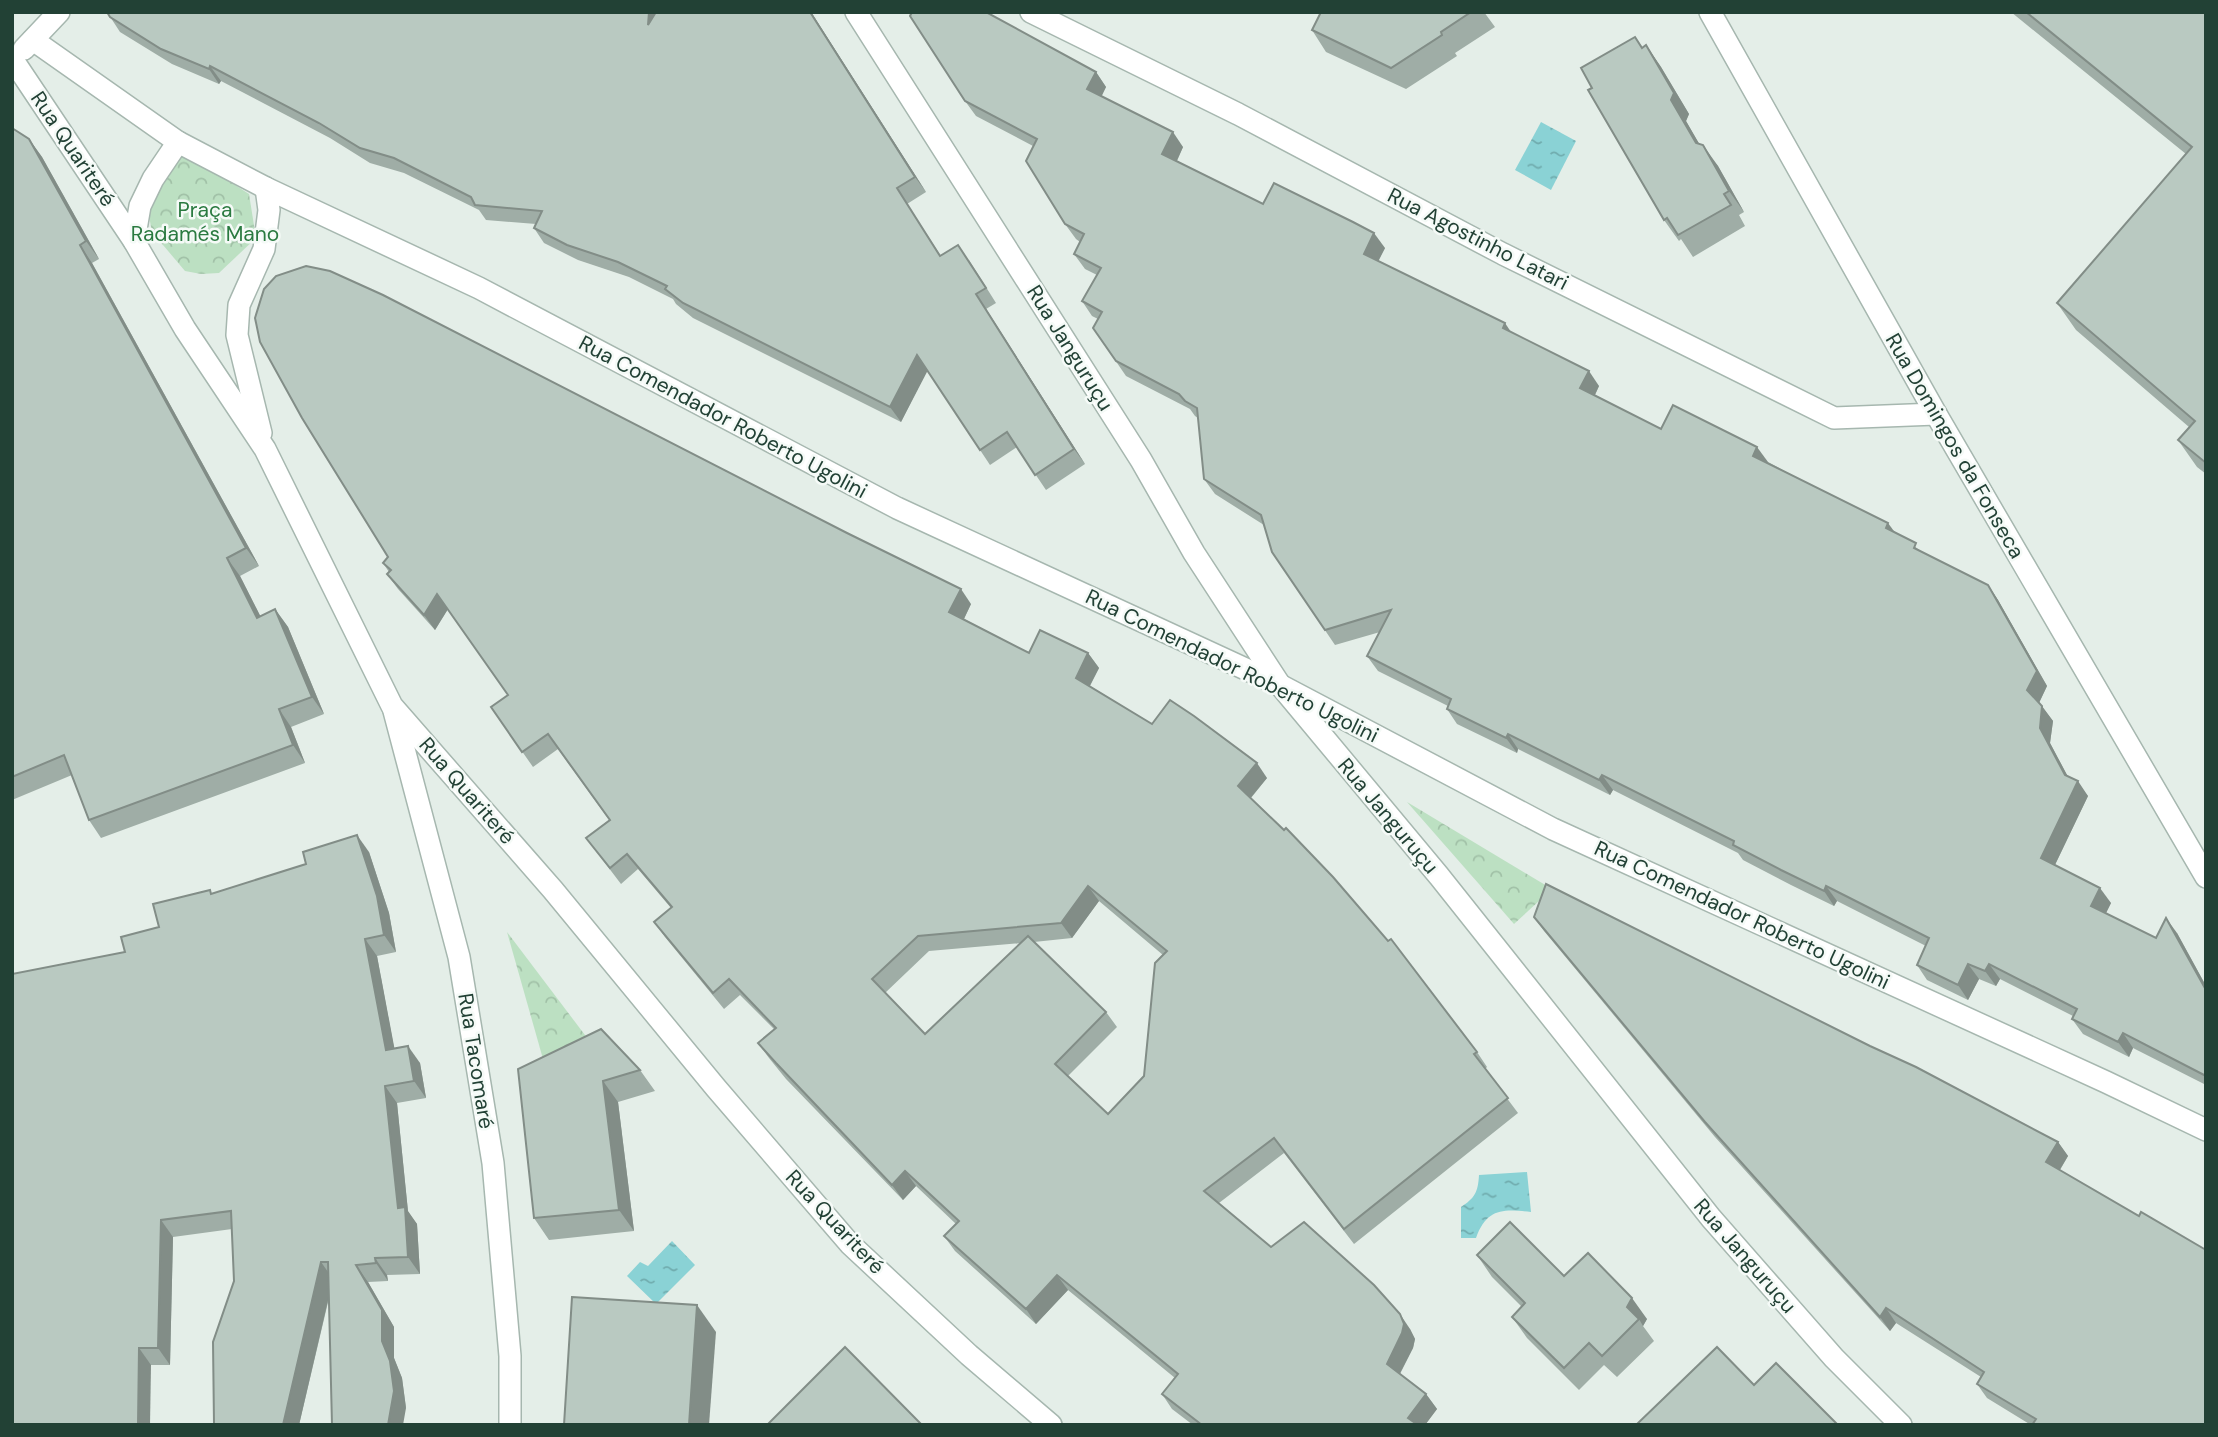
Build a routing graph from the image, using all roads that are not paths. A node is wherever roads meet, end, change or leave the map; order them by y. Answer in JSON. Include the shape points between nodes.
{"nodes":[{"id":1,"x":59,"y":12,"type":"edge"},
{"id":2,"x":856,"y":12,"type":"edge"},
{"id":3,"x":1031,"y":12,"type":"edge"},
{"id":4,"x":1710,"y":12,"type":"edge"},
{"id":5,"x":33,"y":40,"type":"junction"},
{"id":6,"x":13,"y":61,"type":"edge"},
{"id":7,"x":178,"y":142,"type":"junction"},
{"id":8,"x":266,"y":188,"type":"junction"},
{"id":9,"x":134,"y":241,"type":"junction"},
{"id":10,"x":1936,"y":414,"type":"junction"},
{"id":11,"x":265,"y":449,"type":"junction"},
{"id":12,"x":1280,"y":685,"type":"junction"},
{"id":13,"x":392,"y":706,"type":"junction"},
{"id":14,"x":2206,"y":877,"type":"edge"},
{"id":15,"x":2206,"y":1130,"type":"edge"},
{"id":16,"x":510,"y":1425,"type":"edge"},
{"id":17,"x":1051,"y":1425,"type":"edge"},
{"id":18,"x":1902,"y":1425,"type":"edge"}],
"edges":[{"from":1,"to":5,"type":"street"},
{"from":2,"to":12,"type":"street","name":"Rua Janguruçu"},
{"from":3,"to":10,"type":"street","name":"Rua Agostinho Latari","via":[[1834,418]]},
{"from":4,"to":10,"type":"street","name":"Rua Domingos da Fonseca"},
{"from":5,"to":6,"type":"street"},
{"from":5,"to":7,"type":"street","name":"Rua Comendador Roberto Ugolini"},
{"from":6,"to":9,"type":"street","name":"Rua Quariteré"},
{"from":7,"to":8,"type":"street","name":"Rua Comendador Roberto Ugolini"},
{"from":7,"to":9,"type":"street","via":[[140,206]]},
{"from":8,"to":11,"type":"street","via":[[269,210],[264,249],[239,305],[237,335]]},
{"from":8,"to":12,"type":"street","name":"Rua Comendador Roberto Ugolini","via":[[479,288],[897,508]]},
{"from":9,"to":11,"type":"street","name":"Rua Quariteré","via":[[185,329]]},
{"from":10,"to":14,"type":"street","name":"Rua Domingos da Fonseca"},
{"from":11,"to":13,"type":"street","name":"Rua Quariteré"},
{"from":12,"to":15,"type":"street","name":"Rua Comendador Roberto Ugolini","via":[[1553,829]]},
{"from":12,"to":18,"type":"street","name":"Rua Janguruçu","via":[[1711,1218],[1834,1358]]},
{"from":13,"to":16,"type":"street","name":"Rua Tacomaré","via":[[459,957],[494,1163],[510,1356]]},
{"from":13,"to":17,"type":"street","name":"Rua Quariteré","via":[[850,1244]]}]}
